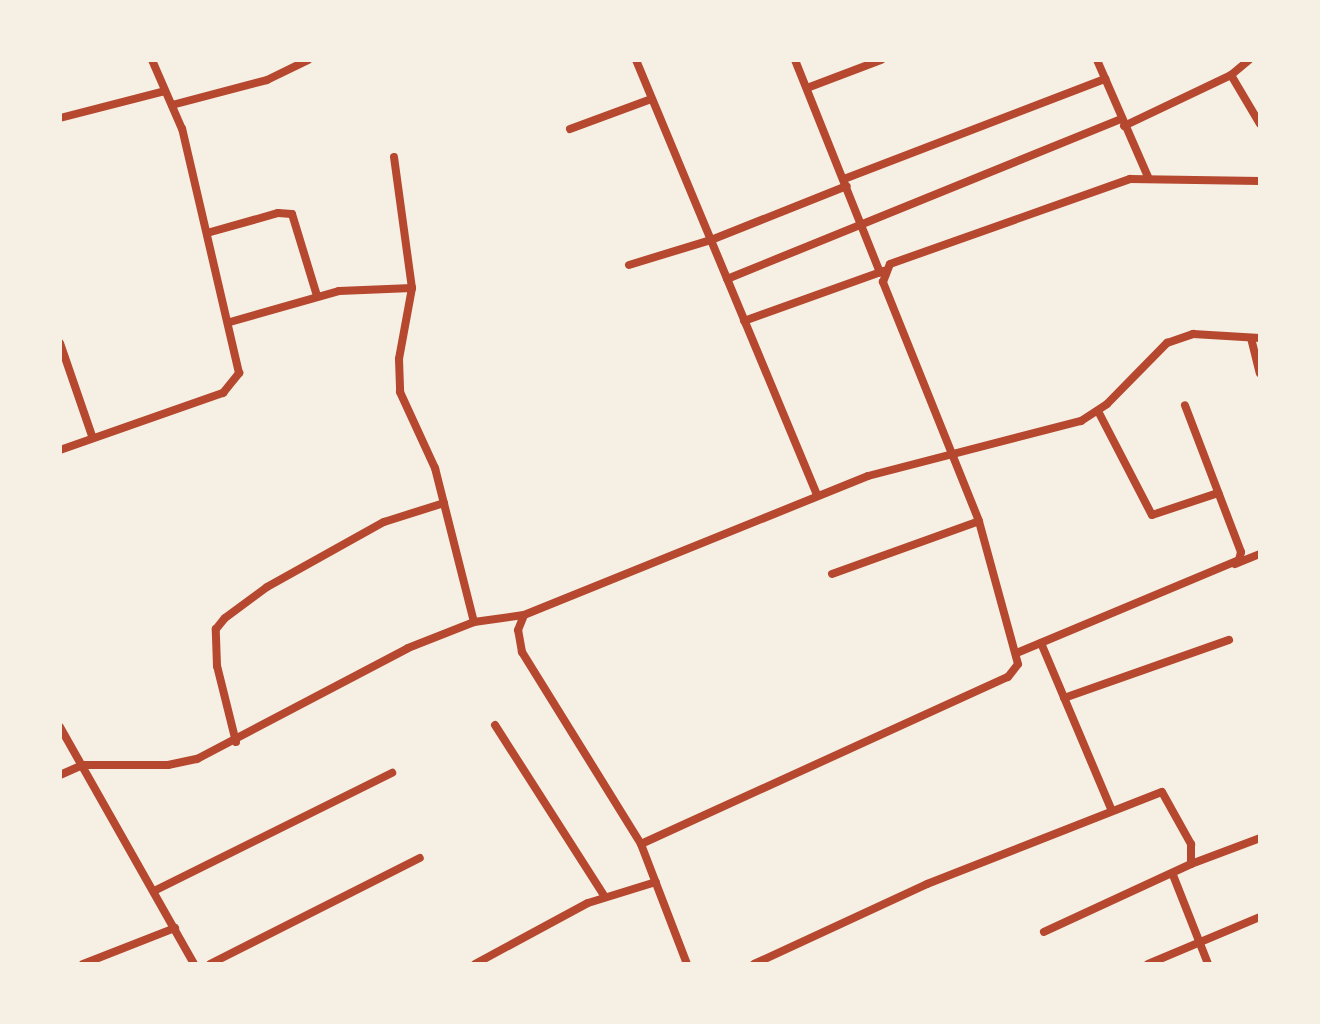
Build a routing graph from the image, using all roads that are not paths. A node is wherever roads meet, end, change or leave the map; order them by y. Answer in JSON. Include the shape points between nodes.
{"nodes":[{"id":1,"x":152,"y":60,"type":"edge"},
{"id":2,"x":308,"y":60,"type":"edge"},
{"id":3,"x":636,"y":60,"type":"edge"},
{"id":4,"x":795,"y":60,"type":"edge"},
{"id":5,"x":881,"y":60,"type":"edge"},
{"id":6,"x":1097,"y":60,"type":"edge"},
{"id":7,"x":1249,"y":60,"type":"edge"},
{"id":8,"x":1231,"y":75,"type":"junction"},
{"id":9,"x":1105,"y":79,"type":"junction"},
{"id":10,"x":807,"y":88,"type":"junction"},
{"id":11,"x":165,"y":91,"type":"junction"},
{"id":12,"x":651,"y":99,"type":"junction"},
{"id":13,"x":172,"y":105,"type":"junction"},
{"id":14,"x":60,"y":118,"type":"edge"},
{"id":15,"x":1123,"y":122,"type":"junction"},
{"id":16,"x":1260,"y":124,"type":"edge"},
{"id":17,"x":570,"y":129,"type":"dead end"},
{"id":18,"x":394,"y":157,"type":"dead end"},
{"id":19,"x":1148,"y":177,"type":"junction"},
{"id":20,"x":1260,"y":181,"type":"edge"},
{"id":21,"x":845,"y":182,"type":"junction"},
{"id":22,"x":863,"y":226,"type":"junction"},
{"id":23,"x":207,"y":233,"type":"junction"},
{"id":24,"x":711,"y":240,"type":"junction"},
{"id":25,"x":629,"y":265,"type":"dead end"},
{"id":26,"x":882,"y":272,"type":"junction"},
{"id":27,"x":727,"y":279,"type":"junction"},
{"id":28,"x":412,"y":288,"type":"junction"},
{"id":29,"x":317,"y":296,"type":"junction"},
{"id":30,"x":744,"y":321,"type":"junction"},
{"id":31,"x":230,"y":322,"type":"junction"},
{"id":32,"x":1255,"y":338,"type":"edge"},
{"id":33,"x":60,"y":343,"type":"edge"},
{"id":34,"x":1260,"y":373,"type":"edge"},
{"id":35,"x":1185,"y":405,"type":"dead end"},
{"id":36,"x":1098,"y":411,"type":"junction"},
{"id":37,"x":92,"y":436,"type":"junction"},
{"id":38,"x":60,"y":450,"type":"edge"},
{"id":39,"x":954,"y":452,"type":"junction"},
{"id":40,"x":1218,"y":493,"type":"junction"},
{"id":41,"x":817,"y":494,"type":"junction"},
{"id":42,"x":444,"y":503,"type":"junction"},
{"id":43,"x":979,"y":521,"type":"junction"},
{"id":44,"x":1260,"y":554,"type":"edge"},
{"id":45,"x":1232,"y":565,"type":"junction"},
{"id":46,"x":832,"y":574,"type":"dead end"},
{"id":47,"x":524,"y":615,"type":"junction"},
{"id":48,"x":474,"y":622,"type":"junction"},
{"id":49,"x":1229,"y":640,"type":"dead end"},
{"id":50,"x":1041,"y":643,"type":"junction"},
{"id":51,"x":1019,"y":652,"type":"junction"},
{"id":52,"x":1064,"y":698,"type":"junction"},
{"id":53,"x":495,"y":725,"type":"dead end"},
{"id":54,"x":60,"y":727,"type":"edge"},
{"id":55,"x":236,"y":742,"type":"junction"},
{"id":56,"x":82,"y":765,"type":"junction"},
{"id":57,"x":392,"y":773,"type":"dead end"},
{"id":58,"x":60,"y":775,"type":"edge"},
{"id":59,"x":1112,"y":811,"type":"junction"},
{"id":60,"x":1260,"y":838,"type":"edge"},
{"id":61,"x":641,"y":844,"type":"junction"},
{"id":62,"x":420,"y":858,"type":"dead end"},
{"id":63,"x":1191,"y":864,"type":"junction"},
{"id":64,"x":1173,"y":875,"type":"junction"},
{"id":65,"x":656,"y":882,"type":"junction"},
{"id":66,"x":154,"y":891,"type":"junction"},
{"id":67,"x":605,"y":897,"type":"junction"},
{"id":68,"x":1260,"y":917,"type":"edge"},
{"id":69,"x":175,"y":928,"type":"junction"},
{"id":70,"x":1044,"y":932,"type":"dead end"},
{"id":71,"x":1199,"y":943,"type":"junction"},
{"id":72,"x":83,"y":964,"type":"edge"},
{"id":73,"x":194,"y":964,"type":"edge"},
{"id":74,"x":210,"y":964,"type":"edge"},
{"id":75,"x":475,"y":964,"type":"edge"},
{"id":76,"x":687,"y":964,"type":"edge"},
{"id":77,"x":754,"y":964,"type":"edge"},
{"id":78,"x":1148,"y":964,"type":"edge"},
{"id":79,"x":1208,"y":964,"type":"edge"}],
"edges":[{"from":1,"to":11,"type":"street"},
{"from":2,"to":13,"type":"street","via":[[277,76]]},
{"from":3,"to":12,"type":"street"},
{"from":4,"to":10,"type":"street"},
{"from":5,"to":10,"type":"street"},
{"from":6,"to":9,"type":"street"},
{"from":7,"to":8,"type":"street"},
{"from":8,"to":15,"type":"street"},
{"from":8,"to":16,"type":"street"},
{"from":9,"to":15,"type":"street"},
{"from":9,"to":21,"type":"street"},
{"from":10,"to":21,"type":"street"},
{"from":11,"to":13,"type":"street"},
{"from":11,"to":14,"type":"street"},
{"from":12,"to":17,"type":"street"},
{"from":12,"to":24,"type":"street"},
{"from":13,"to":23,"type":"street"},
{"from":15,"to":19,"type":"street"},
{"from":15,"to":22,"type":"street"},
{"from":18,"to":28,"type":"street"},
{"from":19,"to":20,"type":"street"},
{"from":19,"to":26,"type":"street","via":[[1095,190],[903,258]]},
{"from":21,"to":22,"type":"street"},
{"from":21,"to":24,"type":"street"},
{"from":22,"to":26,"type":"street"},
{"from":22,"to":27,"type":"street"},
{"from":23,"to":29,"type":"street","via":[[278,213],[292,214]]},
{"from":23,"to":31,"type":"street"},
{"from":24,"to":25,"type":"street"},
{"from":24,"to":27,"type":"street"},
{"from":26,"to":30,"type":"street"},
{"from":26,"to":39,"type":"street","via":[[888,298]]},
{"from":27,"to":30,"type":"street"},
{"from":28,"to":29,"type":"street"},
{"from":28,"to":42,"type":"street","via":[[399,383],[406,411],[431,454]]},
{"from":29,"to":31,"type":"street"},
{"from":30,"to":41,"type":"street"},
{"from":31,"to":37,"type":"street","via":[[239,357],[234,384],[223,393]]},
{"from":32,"to":34,"type":"street"},
{"from":32,"to":36,"type":"street","via":[[1193,334],[1167,343]]},
{"from":33,"to":37,"type":"street"},
{"from":35,"to":40,"type":"street"},
{"from":36,"to":39,"type":"street","via":[[1081,421]]},
{"from":36,"to":40,"type":"street","via":[[1152,515]]},
{"from":37,"to":38,"type":"street"},
{"from":39,"to":41,"type":"street"},
{"from":39,"to":43,"type":"street"},
{"from":40,"to":45,"type":"street","via":[[1241,552]]},
{"from":41,"to":47,"type":"street"},
{"from":42,"to":48,"type":"street"},
{"from":42,"to":55,"type":"street","via":[[384,522],[267,587],[225,618],[216,629],[217,666]]},
{"from":43,"to":46,"type":"street"},
{"from":43,"to":51,"type":"street"},
{"from":44,"to":45,"type":"street"},
{"from":45,"to":50,"type":"street"},
{"from":47,"to":48,"type":"street"},
{"from":47,"to":61,"type":"street","via":[[518,630],[522,652]]},
{"from":48,"to":55,"type":"street","via":[[372,665]]},
{"from":49,"to":52,"type":"street"},
{"from":50,"to":51,"type":"street"},
{"from":50,"to":52,"type":"street"},
{"from":51,"to":61,"type":"street","via":[[1008,677]]},
{"from":52,"to":59,"type":"street"},
{"from":53,"to":67,"type":"street"},
{"from":54,"to":56,"type":"street"},
{"from":55,"to":56,"type":"street","via":[[168,765]]},
{"from":56,"to":58,"type":"street"},
{"from":56,"to":66,"type":"street"},
{"from":57,"to":66,"type":"street"},
{"from":59,"to":63,"type":"street","via":[[1162,792],[1191,844]]},
{"from":59,"to":77,"type":"street","via":[[879,905]]},
{"from":60,"to":63,"type":"street"},
{"from":61,"to":65,"type":"street"},
{"from":62,"to":74,"type":"street"},
{"from":63,"to":64,"type":"street"},
{"from":64,"to":70,"type":"street"},
{"from":64,"to":71,"type":"street"},
{"from":65,"to":67,"type":"street"},
{"from":65,"to":76,"type":"street"},
{"from":66,"to":69,"type":"street"},
{"from":67,"to":75,"type":"street"},
{"from":68,"to":71,"type":"street"},
{"from":69,"to":72,"type":"street"},
{"from":69,"to":73,"type":"street"},
{"from":71,"to":78,"type":"street"},
{"from":71,"to":79,"type":"street"}]}
